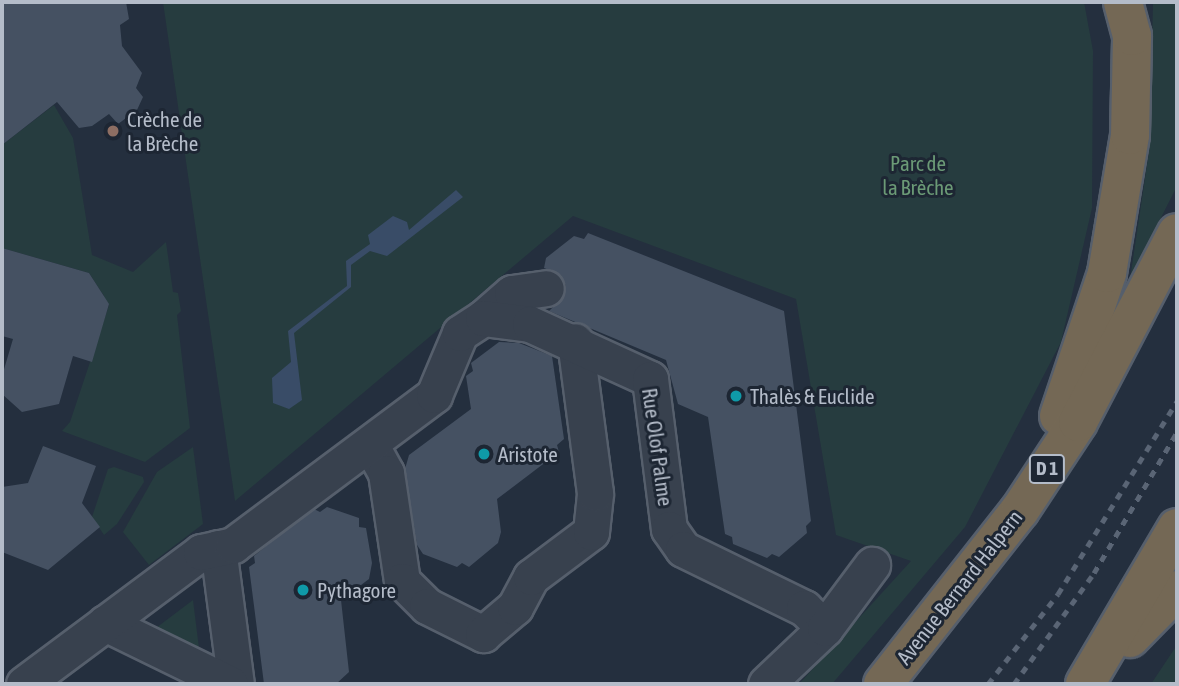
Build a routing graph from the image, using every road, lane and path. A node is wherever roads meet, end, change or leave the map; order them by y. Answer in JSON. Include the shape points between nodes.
{"nodes":[{"id":1,"x":1129,"y":13,"type":"edge"},
{"id":2,"x":1177,"y":233,"type":"edge"},
{"id":3,"x":546,"y":288,"type":"dead end"},
{"id":4,"x":483,"y":318,"type":"junction"},
{"id":5,"x":575,"y":341,"type":"junction"},
{"id":6,"x":370,"y":444,"type":"junction"},
{"id":7,"x":1020,"y":510,"type":"junction"},
{"id":8,"x":1177,"y":528,"type":"edge"},
{"id":9,"x":218,"y":548,"type":"junction"},
{"id":10,"x":872,"y":565,"type":"dead end"},
{"id":11,"x":1177,"y":590,"type":"edge"},
{"id":12,"x":105,"y":623,"type":"junction"},
{"id":13,"x":825,"y":628,"type":"junction"},
{"id":14,"x":1087,"y":682,"type":"edge"},
{"id":15,"x":24,"y":684,"type":"edge"},
{"id":16,"x":230,"y":684,"type":"edge"},
{"id":17,"x":236,"y":684,"type":"edge"},
{"id":18,"x":766,"y":684,"type":"edge"},
{"id":19,"x":883,"y":684,"type":"edge"}],
"edges":[{"from":1,"to":7,"type":"highway","number":"D 1","via":[[1129,135],[1107,273],[1067,397]]},
{"from":2,"to":7,"type":"highway","name":"Avenue Bernard Halpern","number":"D 1","via":[[1078,422]]},
{"from":3,"to":4,"type":"street","via":[[512,293]]},
{"from":4,"to":5,"type":"street","name":"Rue Olof Palme","via":[[530,324]]},
{"from":4,"to":6,"type":"street","via":[[460,333],[434,394]]},
{"from":5,"to":6,"type":"street","via":[[595,493],[591,532],[531,577],[515,607],[483,635],[427,606],[402,581],[386,472]]},
{"from":5,"to":13,"type":"street","name":"Rue Olof Palme","via":[[650,379],[669,529],[683,549],[804,608]]},
{"from":6,"to":9,"type":"street","via":[[233,545]]},
{"from":7,"to":19,"type":"highway","name":"Avenue Bernard Halpern","number":"D 1"},
{"from":8,"to":14,"type":"highway"},
{"from":9,"to":12,"type":"street","via":[[201,552]]},
{"from":9,"to":17,"type":"street"},
{"from":10,"to":13,"type":"street"},
{"from":11,"to":14,"type":"highway"},
{"from":12,"to":15,"type":"street"},
{"from":12,"to":16,"type":"street"},
{"from":13,"to":18,"type":"street"}]}
